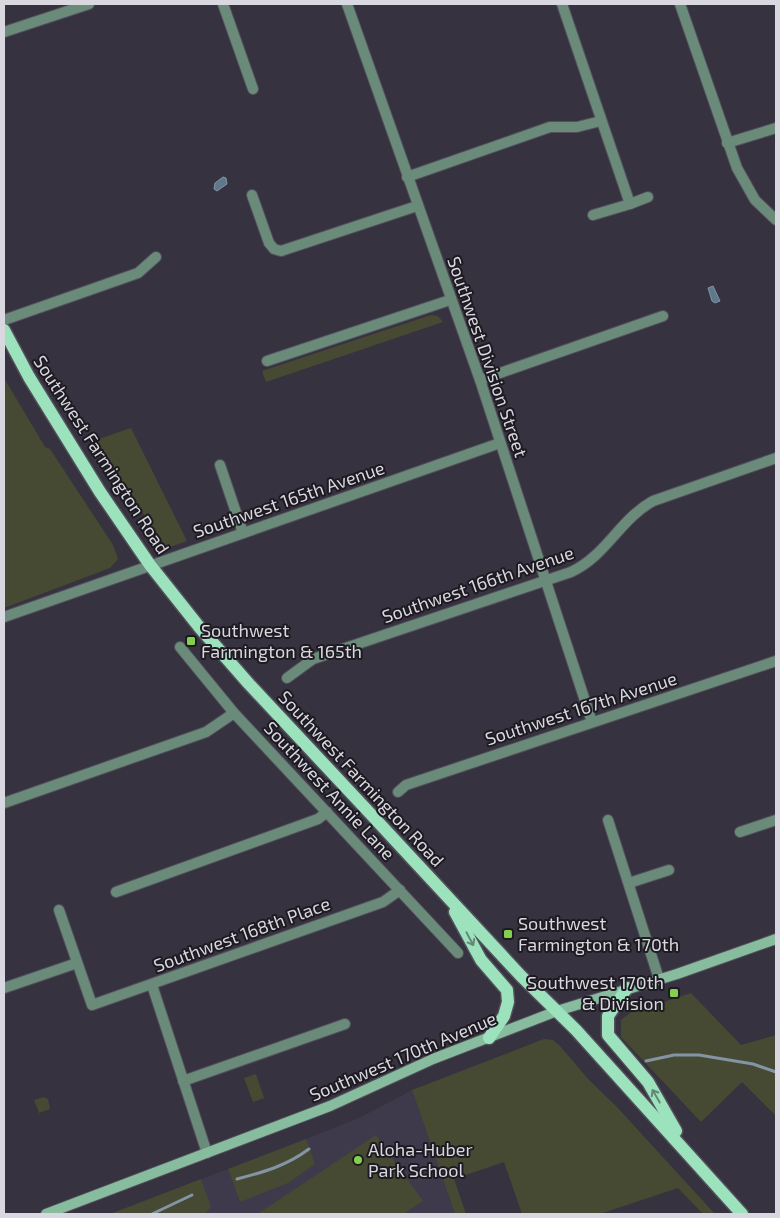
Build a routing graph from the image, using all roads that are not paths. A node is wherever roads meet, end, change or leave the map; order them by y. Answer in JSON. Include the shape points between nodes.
{"nodes":[{"id":1,"x":89,"y":4,"type":"edge"},
{"id":2,"x":223,"y":4,"type":"edge"},
{"id":3,"x":347,"y":4,"type":"edge"},
{"id":4,"x":562,"y":4,"type":"edge"},
{"id":5,"x":680,"y":4,"type":"edge"},
{"id":6,"x":4,"y":32,"type":"edge"},
{"id":7,"x":253,"y":89,"type":"dead end"},
{"id":8,"x":601,"y":120,"type":"junction"},
{"id":9,"x":776,"y":128,"type":"edge"},
{"id":10,"x":728,"y":143,"type":"junction"},
{"id":11,"x":407,"y":176,"type":"junction"},
{"id":12,"x":252,"y":195,"type":"dead end"},
{"id":13,"x":648,"y":197,"type":"dead end"},
{"id":14,"x":630,"y":204,"type":"junction"},
{"id":15,"x":417,"y":206,"type":"junction"},
{"id":16,"x":593,"y":216,"type":"dead end"},
{"id":17,"x":776,"y":220,"type":"edge"},
{"id":18,"x":156,"y":257,"type":"dead end"},
{"id":19,"x":450,"y":300,"type":"junction"},
{"id":20,"x":663,"y":316,"type":"dead end"},
{"id":21,"x":4,"y":320,"type":"edge"},
{"id":22,"x":4,"y":330,"type":"edge"},
{"id":23,"x":267,"y":361,"type":"dead end"},
{"id":24,"x":480,"y":380,"type":"junction"},
{"id":25,"x":500,"y":443,"type":"junction"},
{"id":26,"x":776,"y":458,"type":"edge"},
{"id":27,"x":220,"y":465,"type":"dead end"},
{"id":28,"x":243,"y":533,"type":"junction"},
{"id":29,"x":150,"y":565,"type":"junction"},
{"id":30,"x":547,"y":581,"type":"junction"},
{"id":31,"x":4,"y":617,"type":"edge"},
{"id":32,"x":180,"y":648,"type":"dead end"},
{"id":33,"x":776,"y":661,"type":"edge"},
{"id":34,"x":287,"y":678,"type":"dead end"},
{"id":35,"x":234,"y":713,"type":"junction"},
{"id":36,"x":592,"y":722,"type":"junction"},
{"id":37,"x":398,"y":792,"type":"dead end"},
{"id":38,"x":4,"y":803,"type":"edge"},
{"id":39,"x":327,"y":812,"type":"junction"},
{"id":40,"x":608,"y":820,"type":"dead end"},
{"id":41,"x":776,"y":820,"type":"edge"},
{"id":42,"x":740,"y":832,"type":"dead end"},
{"id":43,"x":669,"y":870,"type":"dead end"},
{"id":44,"x":629,"y":884,"type":"junction"},
{"id":45,"x":400,"y":890,"type":"junction"},
{"id":46,"x":116,"y":892,"type":"dead end"},
{"id":47,"x":447,"y":896,"type":"junction"},
{"id":48,"x":59,"y":910,"type":"dead end"},
{"id":49,"x":776,"y":939,"type":"edge"},
{"id":50,"x":458,"y":953,"type":"dead end"},
{"id":51,"x":77,"y":963,"type":"junction"},
{"id":52,"x":659,"y":979,"type":"junction"},
{"id":53,"x":152,"y":985,"type":"junction"},
{"id":54,"x":4,"y":988,"type":"edge"},
{"id":55,"x":627,"y":988,"type":"junction"},
{"id":56,"x":558,"y":1011,"type":"junction"},
{"id":57,"x":345,"y":1024,"type":"dead end"},
{"id":58,"x":489,"y":1038,"type":"junction"},
{"id":59,"x":184,"y":1081,"type":"junction"},
{"id":60,"x":207,"y":1153,"type":"junction"},
{"id":61,"x":689,"y":1153,"type":"junction"},
{"id":62,"x":63,"y":1211,"type":"edge"},
{"id":63,"x":46,"y":1214,"type":"edge"},
{"id":64,"x":742,"y":1214,"type":"edge"}],
"edges":[{"from":1,"to":6,"type":"street"},
{"from":2,"to":7,"type":"street"},
{"from":3,"to":11,"type":"street","name":"Southwest Division Street"},
{"from":4,"to":8,"type":"street"},
{"from":5,"to":10,"type":"street"},
{"from":8,"to":11,"type":"street","via":[[577,127],[550,127]]},
{"from":8,"to":14,"type":"street"},
{"from":9,"to":10,"type":"street"},
{"from":10,"to":17,"type":"street","via":[[737,168],[755,200]]},
{"from":11,"to":15,"type":"street","name":"Southwest Division Street"},
{"from":12,"to":15,"type":"street","via":[[267,239],[276,250],[285,250]]},
{"from":13,"to":14,"type":"street"},
{"from":14,"to":16,"type":"street"},
{"from":15,"to":19,"type":"street","name":"Southwest Division Street"},
{"from":18,"to":21,"type":"street","via":[[138,273]]},
{"from":19,"to":23,"type":"street"},
{"from":19,"to":24,"type":"street","name":"Southwest Division Street"},
{"from":20,"to":24,"type":"street"},
{"from":22,"to":29,"type":"main road","name":"Southwest Farmington Road","via":[[63,434]]},
{"from":24,"to":25,"type":"street","name":"Southwest Division Street"},
{"from":25,"to":28,"type":"street","name":"Southwest 165th Avenue"},
{"from":25,"to":30,"type":"street","name":"Southwest Division Street"},
{"from":26,"to":30,"type":"street","name":"Southwest 166th Avenue","via":[[647,504],[628,518],[598,555],[583,566]]},
{"from":27,"to":28,"type":"street"},
{"from":28,"to":29,"type":"street","name":"Southwest 165th Avenue"},
{"from":29,"to":31,"type":"street","name":"Southwest 165th Avenue"},
{"from":29,"to":47,"type":"main road","name":"Southwest Farmington Road","via":[[249,684]]},
{"from":30,"to":34,"type":"street","name":"Southwest 166th Avenue","via":[[313,659]]},
{"from":30,"to":36,"type":"street","name":"Southwest Division Street"},
{"from":32,"to":35,"type":"street","name":"Southwest Annie Lane"},
{"from":33,"to":36,"type":"street","name":"Southwest 167th Avenue"},
{"from":35,"to":38,"type":"street","via":[[206,732]]},
{"from":35,"to":39,"type":"street","name":"Southwest Annie Lane"},
{"from":36,"to":37,"type":"street","name":"Southwest 167th Avenue","via":[[406,785]]},
{"from":39,"to":45,"type":"street","name":"Southwest Annie Lane"},
{"from":39,"to":46,"type":"street","via":[[318,819]]},
{"from":40,"to":44,"type":"street"},
{"from":41,"to":42,"type":"street"},
{"from":43,"to":44,"type":"street"},
{"from":44,"to":52,"type":"street"},
{"from":45,"to":50,"type":"street","name":"Southwest Annie Lane"},
{"from":45,"to":53,"type":"street","name":"Southwest 168th Place","via":[[383,902]]},
{"from":47,"to":56,"type":"main road","name":"Southwest Farmington Road"},
{"from":47,"to":58,"type":"main road","one_way":true,"via":[[481,960],[507,990],[504,1016]]},
{"from":48,"to":51,"type":"street"},
{"from":49,"to":52,"type":"main road","name":"Southwest 170th Avenue"},
{"from":51,"to":53,"type":"street","name":"Southwest 168th Place","via":[[92,1005]]},
{"from":51,"to":54,"type":"street"},
{"from":52,"to":55,"type":"main road","name":"Southwest 170th Avenue"},
{"from":53,"to":59,"type":"street"},
{"from":55,"to":56,"type":"main road","name":"Southwest 170th Avenue"},
{"from":61,"to":55,"type":"main road","one_way":true,"via":[[648,1082],[608,1035],[608,1016]]},
{"from":56,"to":58,"type":"main road","name":"Southwest 170th Avenue"},
{"from":56,"to":61,"type":"main road","name":"Southwest Farmington Road"},
{"from":57,"to":59,"type":"street"},
{"from":58,"to":60,"type":"main road","name":"Southwest 170th Avenue","via":[[420,1064],[330,1106]]},
{"from":59,"to":60,"type":"street"},
{"from":60,"to":62,"type":"main road","name":"Southwest 170th Avenue"},
{"from":61,"to":64,"type":"main road","name":"Southwest Farmington Road"},
{"from":62,"to":63,"type":"main road","name":"Southwest 170th Avenue"}]}
